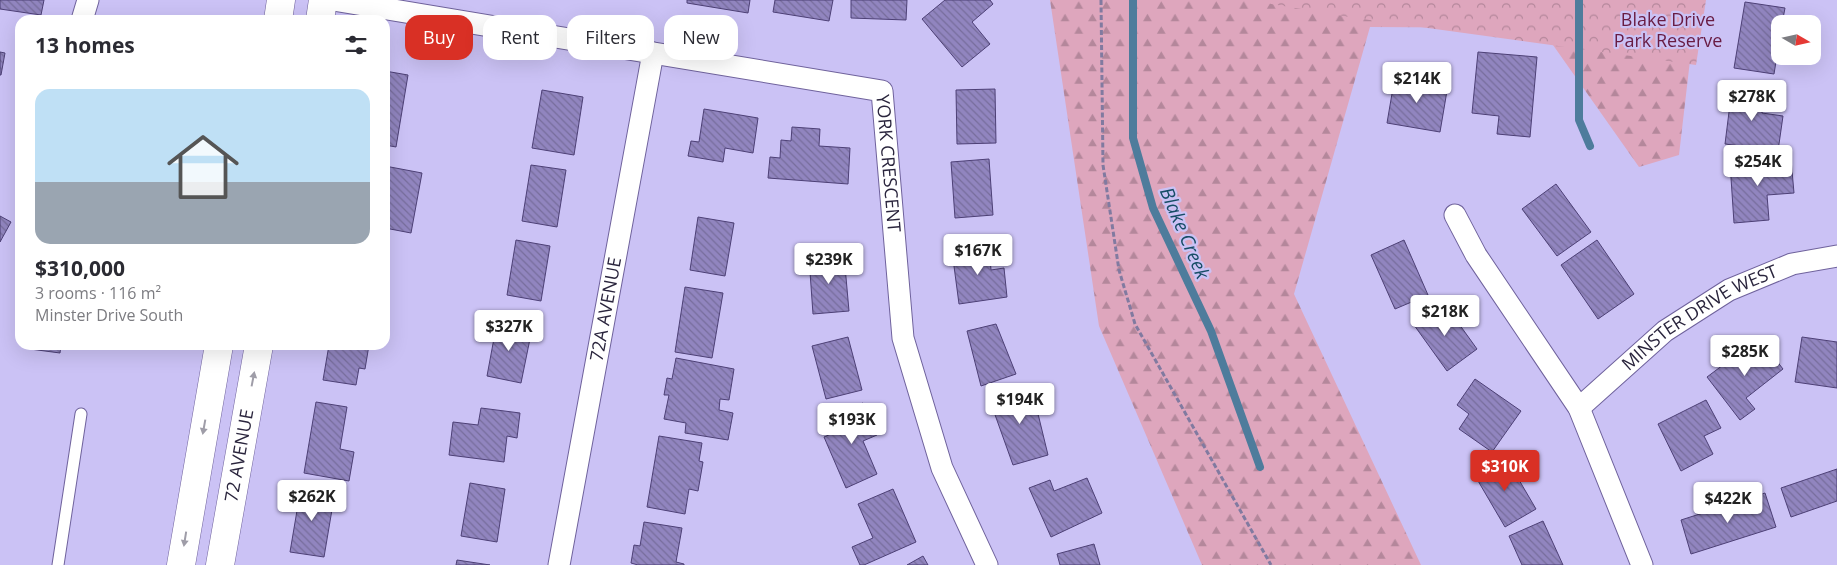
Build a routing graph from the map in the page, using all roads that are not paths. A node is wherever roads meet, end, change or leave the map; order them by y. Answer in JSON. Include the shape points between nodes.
{"nodes":[{"id":1,"x":88,"y":0,"type":"edge"},
{"id":2,"x":281,"y":0,"type":"edge"},
{"id":3,"x":324,"y":0,"type":"edge"},
{"id":4,"x":333,"y":0,"type":"edge"},
{"id":5,"x":84,"y":15,"type":"edge"},
{"id":6,"x":279,"y":15,"type":"edge"},
{"id":7,"x":321,"y":15,"type":"edge"},
{"id":8,"x":567,"y":39,"type":"edge"},
{"id":9,"x":654,"y":53,"type":"edge"},
{"id":10,"x":652,"y":60,"type":"edge"},
{"id":11,"x":1454,"y":215,"type":"dead end"},
{"id":12,"x":1837,"y":256,"type":"edge"},
{"id":13,"x":218,"y":350,"type":"edge"},
{"id":14,"x":258,"y":350,"type":"edge"},
{"id":15,"x":1580,"y":408,"type":"junction"},
{"id":16,"x":81,"y":414,"type":"dead end"},
{"id":17,"x":58,"y":565,"type":"edge"},
{"id":18,"x":181,"y":565,"type":"edge"},
{"id":19,"x":220,"y":565,"type":"edge"},
{"id":20,"x":559,"y":565,"type":"edge"},
{"id":21,"x":987,"y":565,"type":"edge"},
{"id":22,"x":1642,"y":565,"type":"edge"}],
"edges":[{"from":1,"to":5,"type":"street"},
{"from":2,"to":6,"type":"main road"},
{"from":3,"to":7,"type":"main road"},
{"from":4,"to":8,"type":"street","name":"YORK CRESCENT"},
{"from":9,"to":21,"type":"street","name":"YORK CRESCENT","via":[[882,91],[903,338],[942,468]]},
{"from":10,"to":20,"type":"street","name":"72A AVENUE"},
{"from":11,"to":15,"type":"street","via":[[1476,255]]},
{"from":12,"to":15,"type":"street","name":"MINSTER DRIVE WEST","via":[[1792,264],[1729,290],[1665,331]]},
{"from":13,"to":18,"type":"main road","one_way":true},
{"from":19,"to":14,"type":"main road","name":"72 AVENUE","one_way":true},
{"from":15,"to":22,"type":"street"},
{"from":16,"to":17,"type":"lane"}]}
